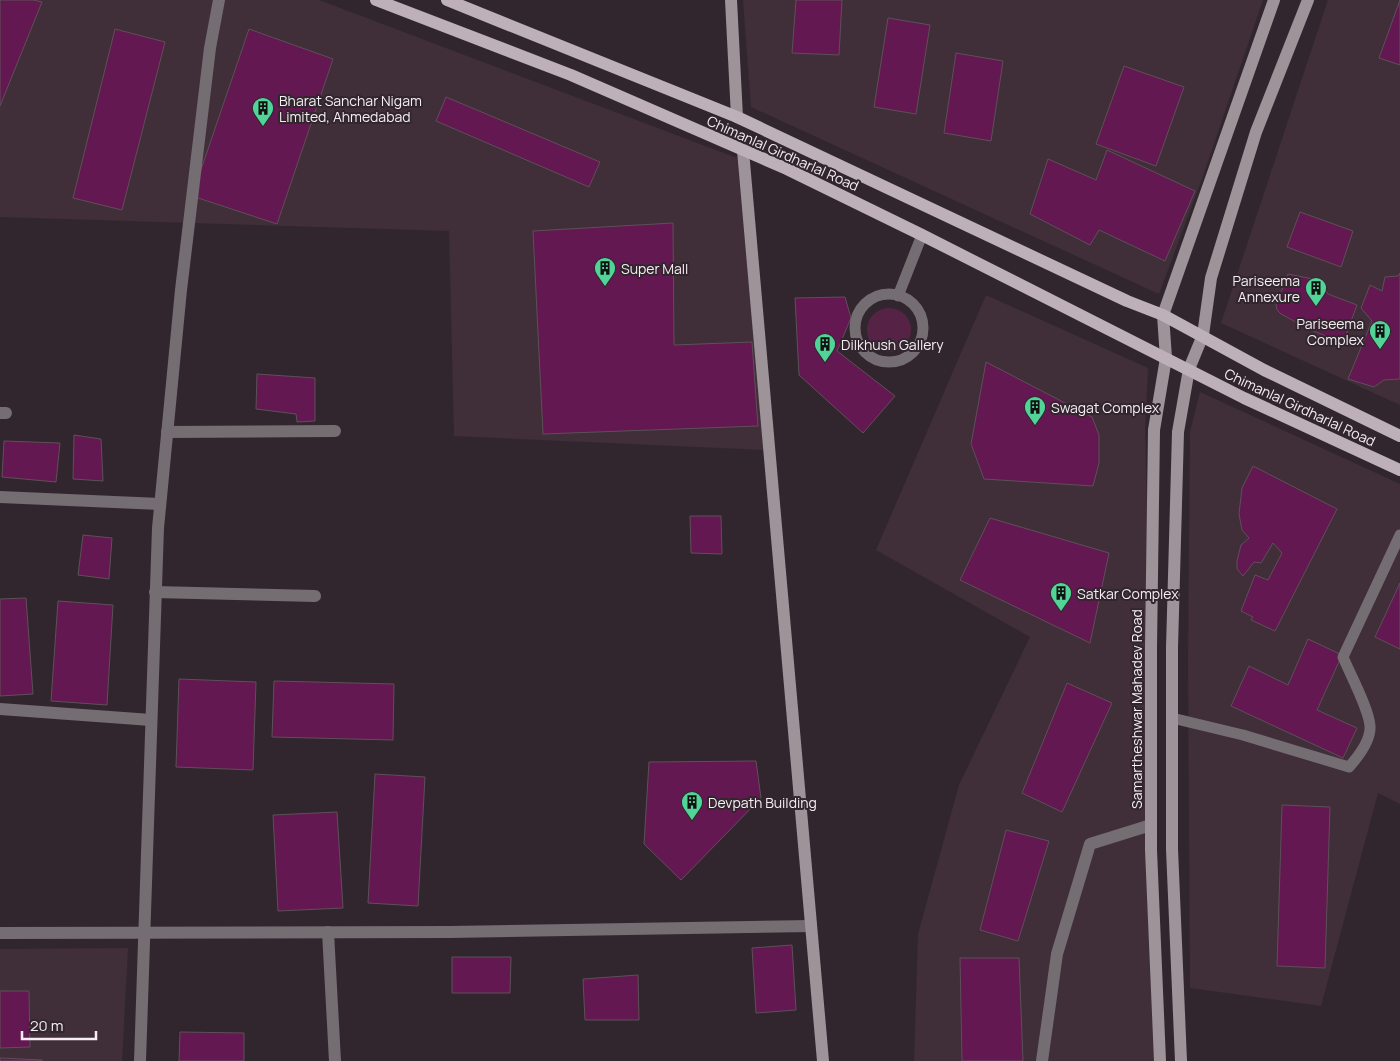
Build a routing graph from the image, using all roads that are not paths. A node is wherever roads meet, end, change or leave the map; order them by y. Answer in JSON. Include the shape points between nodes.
{"nodes":[{"id":1,"x":219,"y":0,"type":"edge"},
{"id":2,"x":376,"y":0,"type":"edge"},
{"id":3,"x":446,"y":0,"type":"edge"},
{"id":4,"x":730,"y":0,"type":"edge"},
{"id":5,"x":1274,"y":0,"type":"edge"},
{"id":6,"x":1308,"y":0,"type":"edge"},
{"id":7,"x":737,"y":117,"type":"junction"},
{"id":8,"x":743,"y":151,"type":"junction"},
{"id":9,"x":922,"y":235,"type":"junction"},
{"id":10,"x":898,"y":296,"type":"junction"},
{"id":11,"x":1163,"y":315,"type":"junction"},
{"id":12,"x":1202,"y":335,"type":"junction"},
{"id":13,"x":1166,"y":358,"type":"junction"},
{"id":14,"x":1189,"y":369,"type":"junction"},
{"id":15,"x":335,"y":431,"type":"dead end"},
{"id":16,"x":167,"y":432,"type":"junction"},
{"id":17,"x":1400,"y":436,"type":"edge"},
{"id":18,"x":1400,"y":470,"type":"edge"},
{"id":19,"x":0,"y":497,"type":"edge"},
{"id":20,"x":160,"y":504,"type":"junction"},
{"id":21,"x":1400,"y":535,"type":"edge"},
{"id":22,"x":155,"y":592,"type":"junction"},
{"id":23,"x":315,"y":596,"type":"dead end"},
{"id":24,"x":0,"y":709,"type":"edge"},
{"id":25,"x":1172,"y":718,"type":"junction"},
{"id":26,"x":151,"y":720,"type":"junction"},
{"id":27,"x":1151,"y":825,"type":"junction"},
{"id":28,"x":811,"y":926,"type":"junction"},
{"id":29,"x":328,"y":932,"type":"junction"},
{"id":30,"x":0,"y":933,"type":"edge"},
{"id":31,"x":143,"y":933,"type":"junction"},
{"id":32,"x":140,"y":1061,"type":"edge"},
{"id":33,"x":335,"y":1061,"type":"edge"},
{"id":34,"x":823,"y":1061,"type":"edge"},
{"id":35,"x":1042,"y":1061,"type":"edge"},
{"id":36,"x":1160,"y":1061,"type":"edge"},
{"id":37,"x":1181,"y":1061,"type":"edge"}],
"edges":[{"from":1,"to":16,"type":"street","via":[[206,78]]},
{"from":2,"to":8,"type":"main road","name":"Chimanlal Girdharlal Road","via":[[571,75]]},
{"from":3,"to":7,"type":"main road","name":"Chimanlal Girdharlal Road"},
{"from":4,"to":7,"type":"main road"},
{"from":5,"to":11,"type":"main road"},
{"from":6,"to":12,"type":"main road","via":[[1256,132],[1211,278]]},
{"from":7,"to":11,"type":"main road","name":"Chimanlal Girdharlal Road"},
{"from":8,"to":9,"type":"main road","name":"Chimanlal Girdharlal Road"},
{"from":8,"to":28,"type":"main road"},
{"from":9,"to":10,"type":"lane"},
{"from":9,"to":13,"type":"main road","name":"Chimanlal Girdharlal Road"},
{"from":10,"to":10,"type":"lane","via":[[879,296],[868,301],[857,318],[855,329],[860,346],[868,355],[884,362],[908,357],[918,346],[922,335],[917,308]]},
{"from":11,"to":12,"type":"main road","name":"Chimanlal Girdharlal Road"},
{"from":11,"to":13,"type":"main road","name":"Samartheshwar Mahadev Road"},
{"from":12,"to":14,"type":"main road"},
{"from":12,"to":17,"type":"main road","name":"Chimanlal Girdharlal Road","via":[[1264,370]]},
{"from":13,"to":14,"type":"main road","name":"Chimanlal Girdharlal Road"},
{"from":13,"to":27,"type":"main road","name":"Samartheshwar Mahadev Road","via":[[1154,430]]},
{"from":14,"to":18,"type":"main road","name":"Chimanlal Girdharlal Road"},
{"from":14,"to":25,"type":"main road","via":[[1178,432]]},
{"from":15,"to":16,"type":"street"},
{"from":16,"to":20,"type":"street"},
{"from":19,"to":20,"type":"street"},
{"from":20,"to":22,"type":"street"},
{"from":21,"to":25,"type":"lane","via":[[1343,657],[1370,727],[1361,755],[1349,767],[1243,735]]},
{"from":22,"to":23,"type":"street"},
{"from":22,"to":26,"type":"street"},
{"from":24,"to":26,"type":"street"},
{"from":25,"to":37,"type":"main road","via":[[1172,849]]},
{"from":26,"to":31,"type":"street"},
{"from":27,"to":35,"type":"street","via":[[1090,844],[1056,954]]},
{"from":27,"to":36,"type":"main road","name":"Samartheshwar Mahadev Road"},
{"from":28,"to":29,"type":"street"},
{"from":28,"to":34,"type":"main road"},
{"from":29,"to":31,"type":"street"},
{"from":29,"to":33,"type":"street"},
{"from":30,"to":31,"type":"street"},
{"from":31,"to":32,"type":"street"}]}
